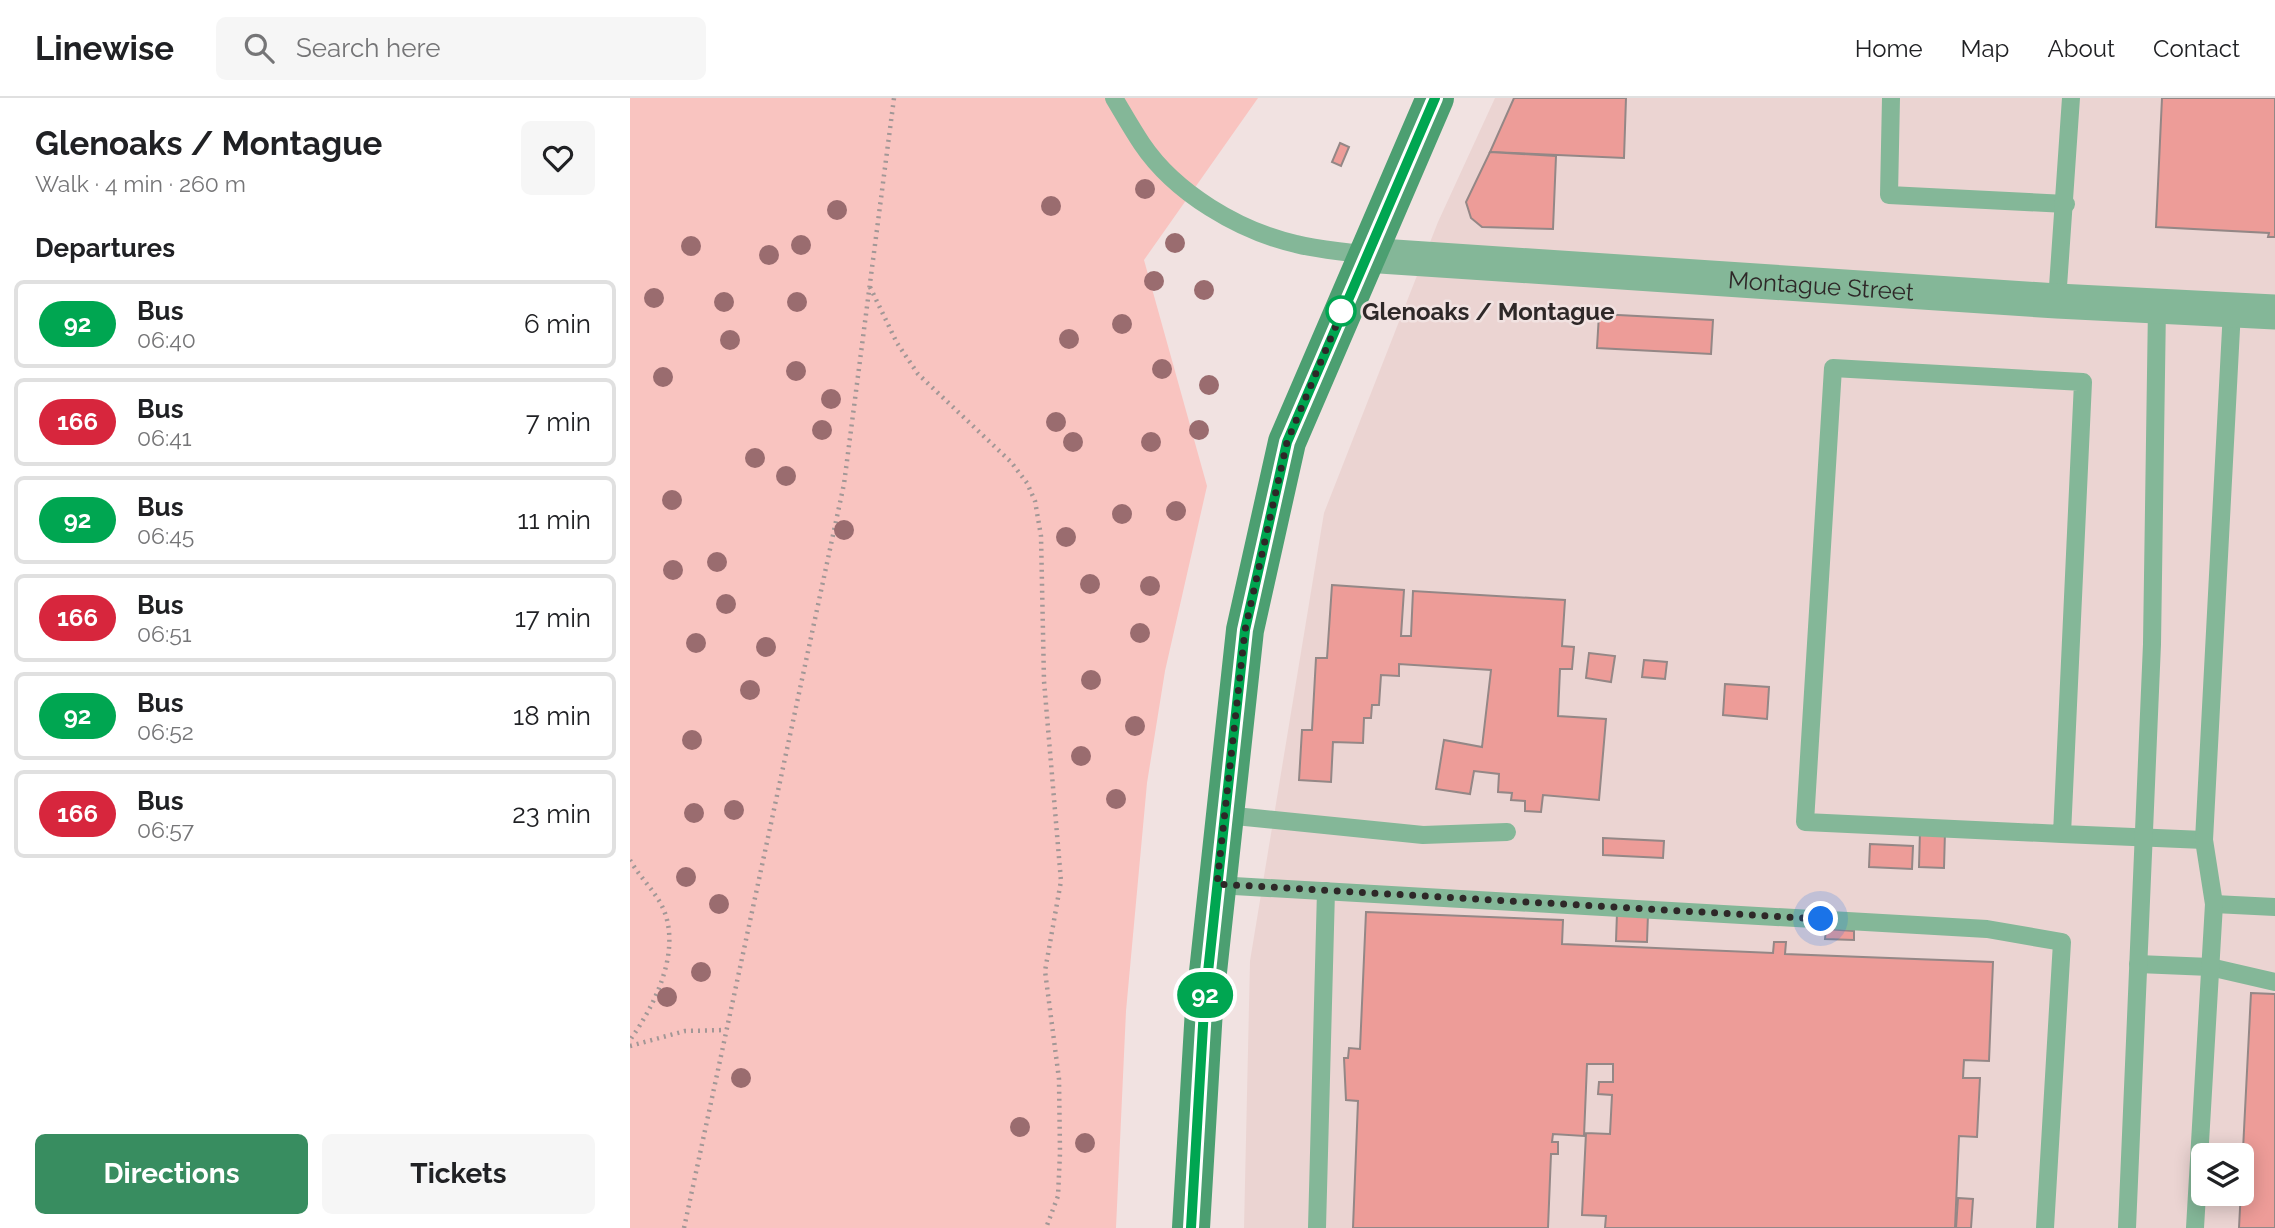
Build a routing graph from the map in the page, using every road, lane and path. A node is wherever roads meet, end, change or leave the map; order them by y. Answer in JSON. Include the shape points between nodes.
{"nodes":[{"id":1,"x":894,"y":98,"type":"edge"},
{"id":2,"x":1114,"y":98,"type":"edge"},
{"id":3,"x":1435,"y":98,"type":"edge"},
{"id":4,"x":1891,"y":98,"type":"edge"},
{"id":5,"x":2071,"y":98,"type":"edge"},
{"id":6,"x":2066,"y":204,"type":"junction"},
{"id":7,"x":1365,"y":255,"type":"junction"},
{"id":8,"x":869,"y":286,"type":"junction"},
{"id":9,"x":2057,"y":301,"type":"junction"},
{"id":10,"x":2157,"y":306,"type":"junction"},
{"id":11,"x":2232,"y":310,"type":"junction"},
{"id":12,"x":2275,"y":312,"type":"edge"},
{"id":13,"x":1225,"y":815,"type":"junction"},
{"id":14,"x":1507,"y":832,"type":"dead end"},
{"id":15,"x":2062,"y":834,"type":"junction"},
{"id":16,"x":2142,"y":837,"type":"junction"},
{"id":17,"x":2204,"y":840,"type":"junction"},
{"id":18,"x":630,"y":860,"type":"edge"},
{"id":19,"x":1217,"y":884,"type":"junction"},
{"id":20,"x":1326,"y":891,"type":"junction"},
{"id":21,"x":2214,"y":904,"type":"junction"},
{"id":22,"x":2275,"y":907,"type":"edge"},
{"id":23,"x":2138,"y":964,"type":"junction"},
{"id":24,"x":2210,"y":967,"type":"junction"},
{"id":25,"x":2275,"y":982,"type":"edge"},
{"id":26,"x":726,"y":1030,"type":"junction"},
{"id":27,"x":630,"y":1040,"type":"edge"},
{"id":28,"x":630,"y":1046,"type":"edge"},
{"id":29,"x":684,"y":1228,"type":"edge"},
{"id":30,"x":1046,"y":1228,"type":"edge"},
{"id":31,"x":1191,"y":1228,"type":"edge"},
{"id":32,"x":1317,"y":1228,"type":"edge"},
{"id":33,"x":2045,"y":1228,"type":"edge"},
{"id":34,"x":2127,"y":1228,"type":"edge"},
{"id":35,"x":2195,"y":1228,"type":"edge"}],
"edges":[{"from":1,"to":8,"type":"path"},
{"from":2,"to":7,"type":"lane","via":[[1143,146],[1176,183],[1206,204],[1244,226],[1295,244]]},
{"from":3,"to":7,"type":"main road"},
{"from":4,"to":6,"type":"lane","via":[[1889,195]]},
{"from":5,"to":6,"type":"lane"},
{"from":6,"to":9,"type":"lane"},
{"from":7,"to":9,"type":"street","name":"Montague Street"},
{"from":7,"to":13,"type":"main road","via":[[1287,442],[1245,630]]},
{"from":8,"to":26,"type":"path","via":[[844,484]]},
{"from":8,"to":30,"type":"path","via":[[918,374],[1011,461],[1035,500],[1041,536],[1044,681],[1061,881],[1045,971],[1059,1079],[1060,1153],[1058,1196]]},
{"from":9,"to":10,"type":"street","name":"Montague Street"},
{"from":10,"to":11,"type":"street","name":"Montague Street"},
{"from":10,"to":16,"type":"lane","via":[[2152,644]]},
{"from":11,"to":12,"type":"street","name":"Montague Street"},
{"from":11,"to":17,"type":"lane"},
{"from":13,"to":14,"type":"lane","via":[[1423,835]]},
{"from":13,"to":19,"type":"main road"},
{"from":15,"to":15,"type":"lane","via":[[2083,382],[1833,369],[1805,822]]},
{"from":15,"to":16,"type":"lane"},
{"from":16,"to":17,"type":"lane"},
{"from":16,"to":23,"type":"lane"},
{"from":17,"to":21,"type":"lane"},
{"from":18,"to":27,"type":"path","via":[[662,906],[668,937],[664,976],[646,1018]]},
{"from":19,"to":20,"type":"lane"},
{"from":19,"to":31,"type":"main road","via":[[1204,1009]]},
{"from":20,"to":32,"type":"lane"},
{"from":20,"to":33,"type":"lane","via":[[1987,929],[2062,942]]},
{"from":21,"to":22,"type":"lane"},
{"from":21,"to":24,"type":"lane"},
{"from":23,"to":24,"type":"lane"},
{"from":23,"to":34,"type":"lane"},
{"from":24,"to":25,"type":"lane"},
{"from":24,"to":35,"type":"lane"},
{"from":26,"to":28,"type":"path","via":[[685,1031]]},
{"from":26,"to":29,"type":"path"}]}
